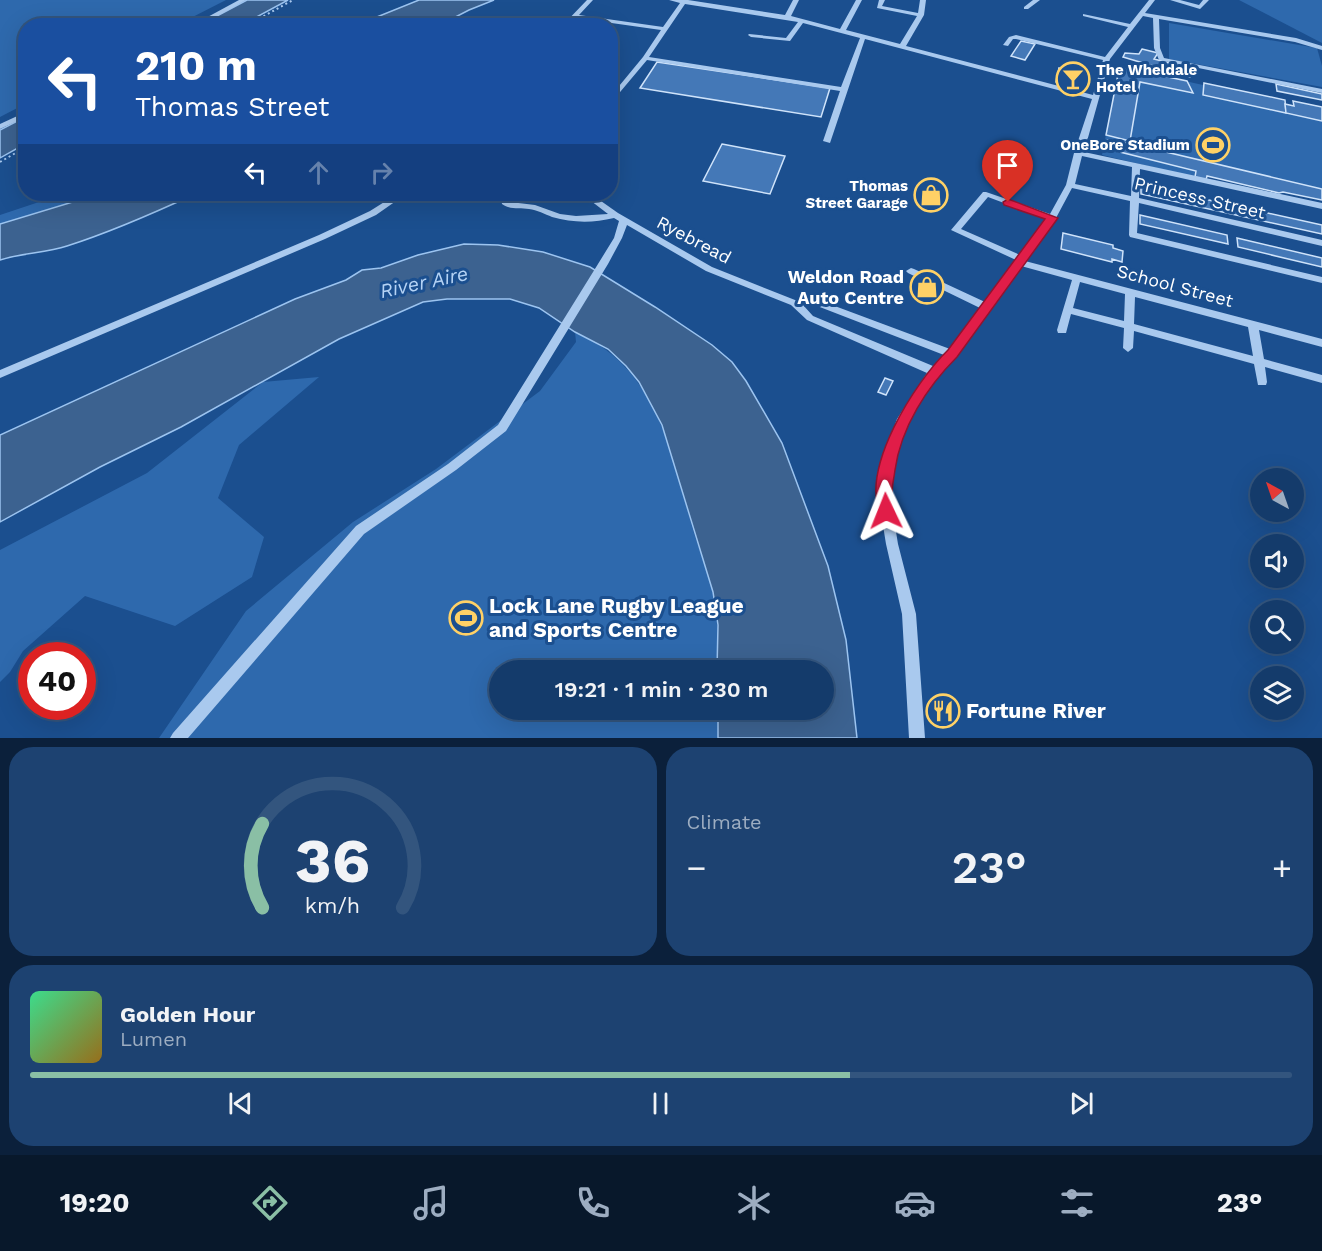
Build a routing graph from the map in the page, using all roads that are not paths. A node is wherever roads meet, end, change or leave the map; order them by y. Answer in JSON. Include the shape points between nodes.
{"nodes":[{"id":1,"x":243,"y":0,"type":"edge"},
{"id":2,"x":590,"y":0,"type":"edge"},
{"id":3,"x":672,"y":0,"type":"edge"},
{"id":4,"x":796,"y":0,"type":"edge"},
{"id":5,"x":859,"y":0,"type":"edge"},
{"id":6,"x":882,"y":0,"type":"edge"},
{"id":7,"x":923,"y":0,"type":"edge"},
{"id":8,"x":1037,"y":0,"type":"edge"},
{"id":9,"x":1152,"y":0,"type":"edge"},
{"id":10,"x":1173,"y":0,"type":"edge"},
{"id":11,"x":1206,"y":0,"type":"edge"},
{"id":12,"x":685,"y":1,"type":"edge"},
{"id":13,"x":1026,"y":8,"type":"dead end"},
{"id":14,"x":1140,"y":14,"type":"junction"},
{"id":15,"x":921,"y":15,"type":"junction"},
{"id":16,"x":1085,"y":15,"type":"dead end"},
{"id":17,"x":574,"y":16,"type":"joint"},
{"id":18,"x":787,"y":17,"type":"junction"},
{"id":19,"x":209,"y":18,"type":"edge"},
{"id":20,"x":588,"y":18,"type":"edge"},
{"id":21,"x":1156,"y":18,"type":"junction"},
{"id":22,"x":801,"y":21,"type":"junction"},
{"id":23,"x":618,"y":22,"type":"edge"},
{"id":24,"x":1131,"y":26,"type":"junction"},
{"id":25,"x":664,"y":29,"type":"junction"},
{"id":26,"x":842,"y":32,"type":"junction"},
{"id":27,"x":751,"y":35,"type":"dead end"},
{"id":28,"x":863,"y":37,"type":"junction"},
{"id":29,"x":1006,"y":45,"type":"dead end"},
{"id":30,"x":902,"y":47,"type":"junction"},
{"id":31,"x":1322,"y":48,"type":"edge"},
{"id":32,"x":645,"y":58,"type":"junction"},
{"id":33,"x":1107,"y":59,"type":"junction"},
{"id":34,"x":844,"y":90,"type":"junction"},
{"id":35,"x":1322,"y":91,"type":"edge"},
{"id":36,"x":618,"y":92,"type":"edge"},
{"id":37,"x":1094,"y":98,"type":"junction"},
{"id":38,"x":18,"y":118,"type":"edge"},
{"id":39,"x":0,"y":127,"type":"edge"},
{"id":40,"x":826,"y":141,"type":"dead end"},
{"id":41,"x":1078,"y":153,"type":"junction"},
{"id":42,"x":1136,"y":166,"type":"junction"},
{"id":43,"x":1070,"y":185,"type":"junction"},
{"id":44,"x":1134,"y":199,"type":"junction"},
{"id":45,"x":391,"y":201,"type":"edge"},
{"id":46,"x":505,"y":201,"type":"edge"},
{"id":47,"x":596,"y":201,"type":"edge"},
{"id":48,"x":1322,"y":206,"type":"edge"},
{"id":49,"x":615,"y":215,"type":"junction"},
{"id":50,"x":1052,"y":218,"type":"junction"},
{"id":51,"x":624,"y":220,"type":"junction"},
{"id":52,"x":1322,"y":243,"type":"edge"},
{"id":53,"x":1021,"y":261,"type":"junction"},
{"id":54,"x":911,"y":271,"type":"dead end"},
{"id":55,"x":1077,"y":277,"type":"junction"},
{"id":56,"x":1322,"y":280,"type":"edge"},
{"id":57,"x":1130,"y":291,"type":"junction"},
{"id":58,"x":794,"y":303,"type":"junction"},
{"id":59,"x":986,"y":307,"type":"junction"},
{"id":60,"x":1069,"y":310,"type":"junction"},
{"id":61,"x":1252,"y":324,"type":"junction"},
{"id":62,"x":1129,"y":327,"type":"junction"},
{"id":63,"x":1062,"y":330,"type":"dead end"},
{"id":64,"x":1322,"y":342,"type":"edge"},
{"id":65,"x":1128,"y":348,"type":"dead end"},
{"id":66,"x":952,"y":354,"type":"junction"},
{"id":67,"x":1257,"y":361,"type":"junction"},
{"id":68,"x":934,"y":371,"type":"junction"},
{"id":69,"x":0,"y":374,"type":"edge"},
{"id":70,"x":1322,"y":379,"type":"edge"},
{"id":71,"x":1262,"y":382,"type":"dead end"},
{"id":72,"x":178,"y":738,"type":"edge"},
{"id":73,"x":916,"y":738,"type":"edge"}],
"edges":[{"from":1,"to":19,"type":"street"},
{"from":2,"to":17,"type":"street"},
{"from":3,"to":12,"type":"street"},
{"from":4,"to":18,"type":"street"},
{"from":5,"to":26,"type":"street"},
{"from":6,"to":15,"type":"street","via":[[879,7]]},
{"from":7,"to":15,"type":"street"},
{"from":8,"to":13,"type":"street"},
{"from":9,"to":14,"type":"street"},
{"from":10,"to":11,"type":"street","via":[[1200,7]]},
{"from":12,"to":18,"type":"street"},
{"from":12,"to":25,"type":"street"},
{"from":14,"to":21,"type":"street"},
{"from":14,"to":24,"type":"street"},
{"from":15,"to":30,"type":"street"},
{"from":16,"to":24,"type":"street"},
{"from":17,"to":20,"type":"street"},
{"from":18,"to":22,"type":"street"},
{"from":21,"to":31,"type":"street","via":[[1296,40]]},
{"from":21,"to":35,"type":"street","via":[[1161,59]]},
{"from":22,"to":26,"type":"street"},
{"from":22,"to":27,"type":"street","via":[[788,40]]},
{"from":23,"to":25,"type":"street"},
{"from":24,"to":33,"type":"street"},
{"from":25,"to":32,"type":"street"},
{"from":26,"to":28,"type":"street"},
{"from":28,"to":30,"type":"street"},
{"from":28,"to":34,"type":"street"},
{"from":29,"to":33,"type":"street","via":[[1016,37]]},
{"from":30,"to":37,"type":"street"},
{"from":32,"to":34,"type":"street"},
{"from":32,"to":36,"type":"street"},
{"from":33,"to":37,"type":"street"},
{"from":34,"to":40,"type":"street"},
{"from":37,"to":41,"type":"street"},
{"from":38,"to":39,"type":"street"},
{"from":41,"to":42,"type":"street"},
{"from":41,"to":43,"type":"street"},
{"from":42,"to":44,"type":"street"},
{"from":42,"to":48,"type":"street"},
{"from":43,"to":44,"type":"street","name":"Princess Street"},
{"from":43,"to":50,"type":"street"},
{"from":44,"to":52,"type":"street","name":"Princess Street"},
{"from":44,"to":56,"type":"street","via":[[1133,235]]},
{"from":45,"to":69,"type":"street","via":[[322,237]]},
{"from":46,"to":49,"type":"street","via":[[546,214],[590,220]]},
{"from":47,"to":49,"type":"street","name":"Ryebread"},
{"from":49,"to":51,"type":"street","name":"Ryebread"},
{"from":50,"to":53,"type":"street"},
{"from":50,"to":53,"type":"street","name":"School Street","via":[[986,194],[955,230]]},
{"from":51,"to":58,"type":"street","name":"Ryebread","via":[[709,269]]},
{"from":51,"to":72,"type":"street","via":[[603,264],[502,428],[360,530]]},
{"from":53,"to":55,"type":"street","name":"School Street"},
{"from":53,"to":59,"type":"street"},
{"from":54,"to":59,"type":"street"},
{"from":55,"to":57,"type":"street","name":"School Street"},
{"from":55,"to":60,"type":"street"},
{"from":57,"to":61,"type":"street","name":"School Street"},
{"from":57,"to":62,"type":"street"},
{"from":58,"to":66,"type":"street","name":"Ryebread","via":[[813,301]]},
{"from":58,"to":68,"type":"street","name":"Ryebread","via":[[810,318]]},
{"from":59,"to":66,"type":"street"},
{"from":60,"to":62,"type":"street"},
{"from":60,"to":63,"type":"street"},
{"from":61,"to":64,"type":"street","name":"School Street"},
{"from":61,"to":67,"type":"street"},
{"from":62,"to":65,"type":"street"},
{"from":62,"to":67,"type":"street"},
{"from":66,"to":68,"type":"street"},
{"from":67,"to":70,"type":"street"},
{"from":67,"to":71,"type":"street"},
{"from":68,"to":73,"type":"street","via":[[903,419],[889,458],[884,495],[909,614]]}]}
